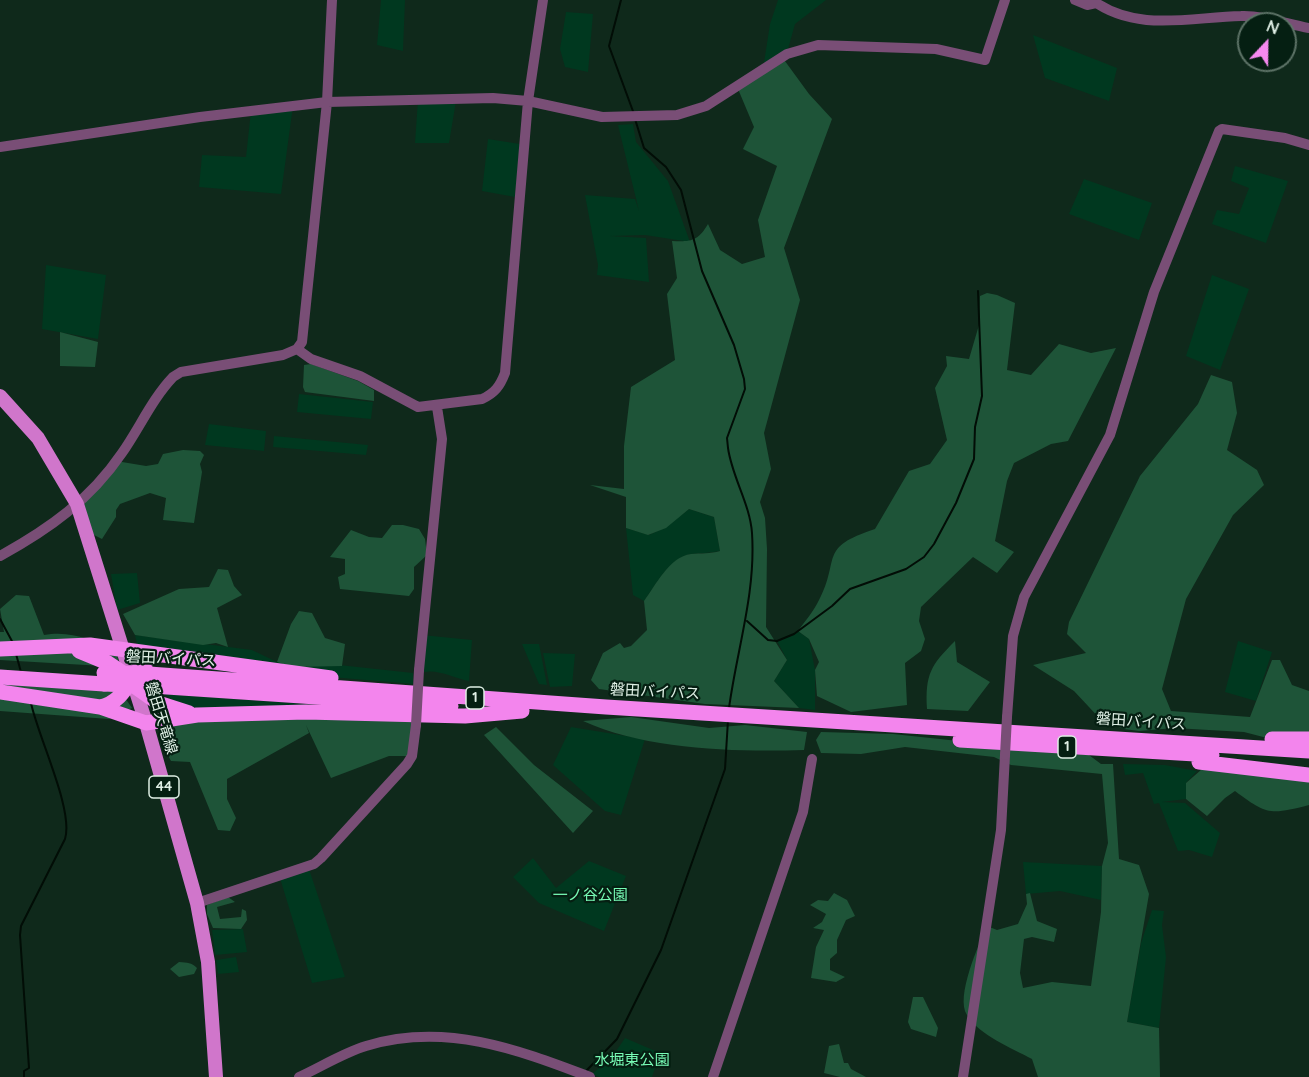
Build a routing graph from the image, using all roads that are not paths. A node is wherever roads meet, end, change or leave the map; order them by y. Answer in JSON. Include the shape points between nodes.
{"nodes":[{"id":1,"x":332,"y":0,"type":"edge"},
{"id":2,"x":543,"y":0,"type":"edge"},
{"id":3,"x":1005,"y":0,"type":"edge"},
{"id":4,"x":1075,"y":0,"type":"edge"},
{"id":5,"x":1094,"y":1,"type":"edge"},
{"id":6,"x":1309,"y":28,"type":"edge"},
{"id":7,"x":528,"y":101,"type":"junction"},
{"id":8,"x":327,"y":102,"type":"junction"},
{"id":9,"x":1309,"y":145,"type":"edge"},
{"id":10,"x":0,"y":147,"type":"edge"},
{"id":11,"x":297,"y":349,"type":"junction"},
{"id":12,"x":0,"y":396,"type":"edge"},
{"id":13,"x":437,"y":407,"type":"junction"},
{"id":14,"x":77,"y":504,"type":"junction"},
{"id":15,"x":0,"y":556,"type":"edge"},
{"id":16,"x":67,"y":648,"type":"junction"},
{"id":17,"x":121,"y":648,"type":"junction"},
{"id":18,"x":0,"y":649,"type":"edge"},
{"id":19,"x":158,"y":654,"type":"junction"},
{"id":20,"x":0,"y":667,"type":"edge"},
{"id":21,"x":0,"y":677,"type":"edge"},
{"id":22,"x":104,"y":679,"type":"junction"},
{"id":23,"x":133,"y":684,"type":"junction"},
{"id":24,"x":0,"y":692,"type":"edge"},
{"id":25,"x":522,"y":706,"type":"junction"},
{"id":26,"x":100,"y":707,"type":"junction"},
{"id":27,"x":197,"y":715,"type":"junction"},
{"id":28,"x":146,"y":723,"type":"junction"},
{"id":29,"x":1309,"y":739,"type":"edge"},
{"id":30,"x":1090,"y":743,"type":"junction"},
{"id":31,"x":1309,"y":751,"type":"edge"},
{"id":32,"x":812,"y":759,"type":"dead end"},
{"id":33,"x":1309,"y":761,"type":"edge"},
{"id":34,"x":1309,"y":775,"type":"edge"},
{"id":35,"x":197,"y":903,"type":"junction"},
{"id":36,"x":584,"y":1075,"type":"edge"},
{"id":37,"x":216,"y":1077,"type":"edge"},
{"id":38,"x":299,"y":1077,"type":"edge"},
{"id":39,"x":713,"y":1077,"type":"edge"},
{"id":40,"x":963,"y":1077,"type":"edge"}],
"edges":[{"from":1,"to":8,"type":"street"},
{"from":2,"to":7,"type":"street"},
{"from":3,"to":7,"type":"street","via":[[985,60],[936,49],[818,45],[787,54],[706,106],[677,115],[602,117]]},
{"from":4,"to":5,"type":"street","via":[[1087,5]]},
{"from":5,"to":6,"type":"street","via":[[1137,20],[1243,15]]},
{"from":7,"to":8,"type":"street","via":[[466,98]]},
{"from":7,"to":13,"type":"street","via":[[505,373],[492,394]]},
{"from":8,"to":10,"type":"street"},
{"from":8,"to":11,"type":"street","via":[[305,329]]},
{"from":9,"to":40,"type":"street","bridge":true,"via":[[1285,138],[1222,129],[1219,132],[1154,292],[1110,435],[1024,597],[1013,636],[1001,830]]},
{"from":11,"to":13,"type":"street","via":[[418,407]]},
{"from":11,"to":14,"type":"street","via":[[172,377],[121,455]]},
{"from":12,"to":14,"type":"main road","name":"磐田天竜線","number":"44","via":[[38,438]]},
{"from":13,"to":35,"type":"street","bridge":true,"via":[[442,439],[416,725],[407,764],[314,864]]},
{"from":14,"to":15,"type":"street","via":[[40,534]]},
{"from":14,"to":17,"type":"main road","name":"磐田天竜線","number":"44"},
{"from":16,"to":17,"type":"highway","number":"1"},
{"from":16,"to":18,"type":"highway","number":"1"},
{"from":16,"to":23,"type":"highway","via":[[97,657]]},
{"from":17,"to":19,"type":"highway","number":"1"},
{"from":17,"to":23,"type":"main road","name":"磐田天竜線","number":"44"},
{"from":19,"to":23,"type":"highway","via":[[143,663]]},
{"from":19,"to":25,"type":"highway","number":"1","via":[[337,679],[482,693]]},
{"from":20,"to":22,"type":"highway","name":"磐田バイパス","number":"1"},
{"from":21,"to":22,"type":"highway","name":"磐田バイパス","number":"1"},
{"from":22,"to":25,"type":"highway","name":"磐田バイパス","number":"1","bridge":true},
{"from":23,"to":26,"type":"highway","via":[[118,700]]},
{"from":23,"to":27,"type":"highway","via":[[158,703]]},
{"from":23,"to":28,"type":"main road","name":"磐田天竜線","number":"44"},
{"from":24,"to":26,"type":"highway"},
{"from":25,"to":27,"type":"highway","via":[[465,716],[306,712]]},
{"from":25,"to":30,"type":"highway","name":"磐田バイパス","number":"1"},
{"from":26,"to":28,"type":"highway"},
{"from":27,"to":28,"type":"highway"},
{"from":28,"to":35,"type":"main road","name":"磐田天竜線","number":"44"},
{"from":29,"to":30,"type":"highway"},
{"from":30,"to":31,"type":"highway","name":"磐田バイパス","number":"1"},
{"from":30,"to":33,"type":"highway","name":"磐田バイパス","number":"1"},
{"from":30,"to":34,"type":"highway"},
{"from":32,"to":39,"type":"street","via":[[803,812]]},
{"from":35,"to":37,"type":"main road","name":"磐田天竜線","number":"44","via":[[208,962]]},
{"from":36,"to":38,"type":"street","via":[[500,1045],[465,1037],[436,1036],[365,1046]]}]}
